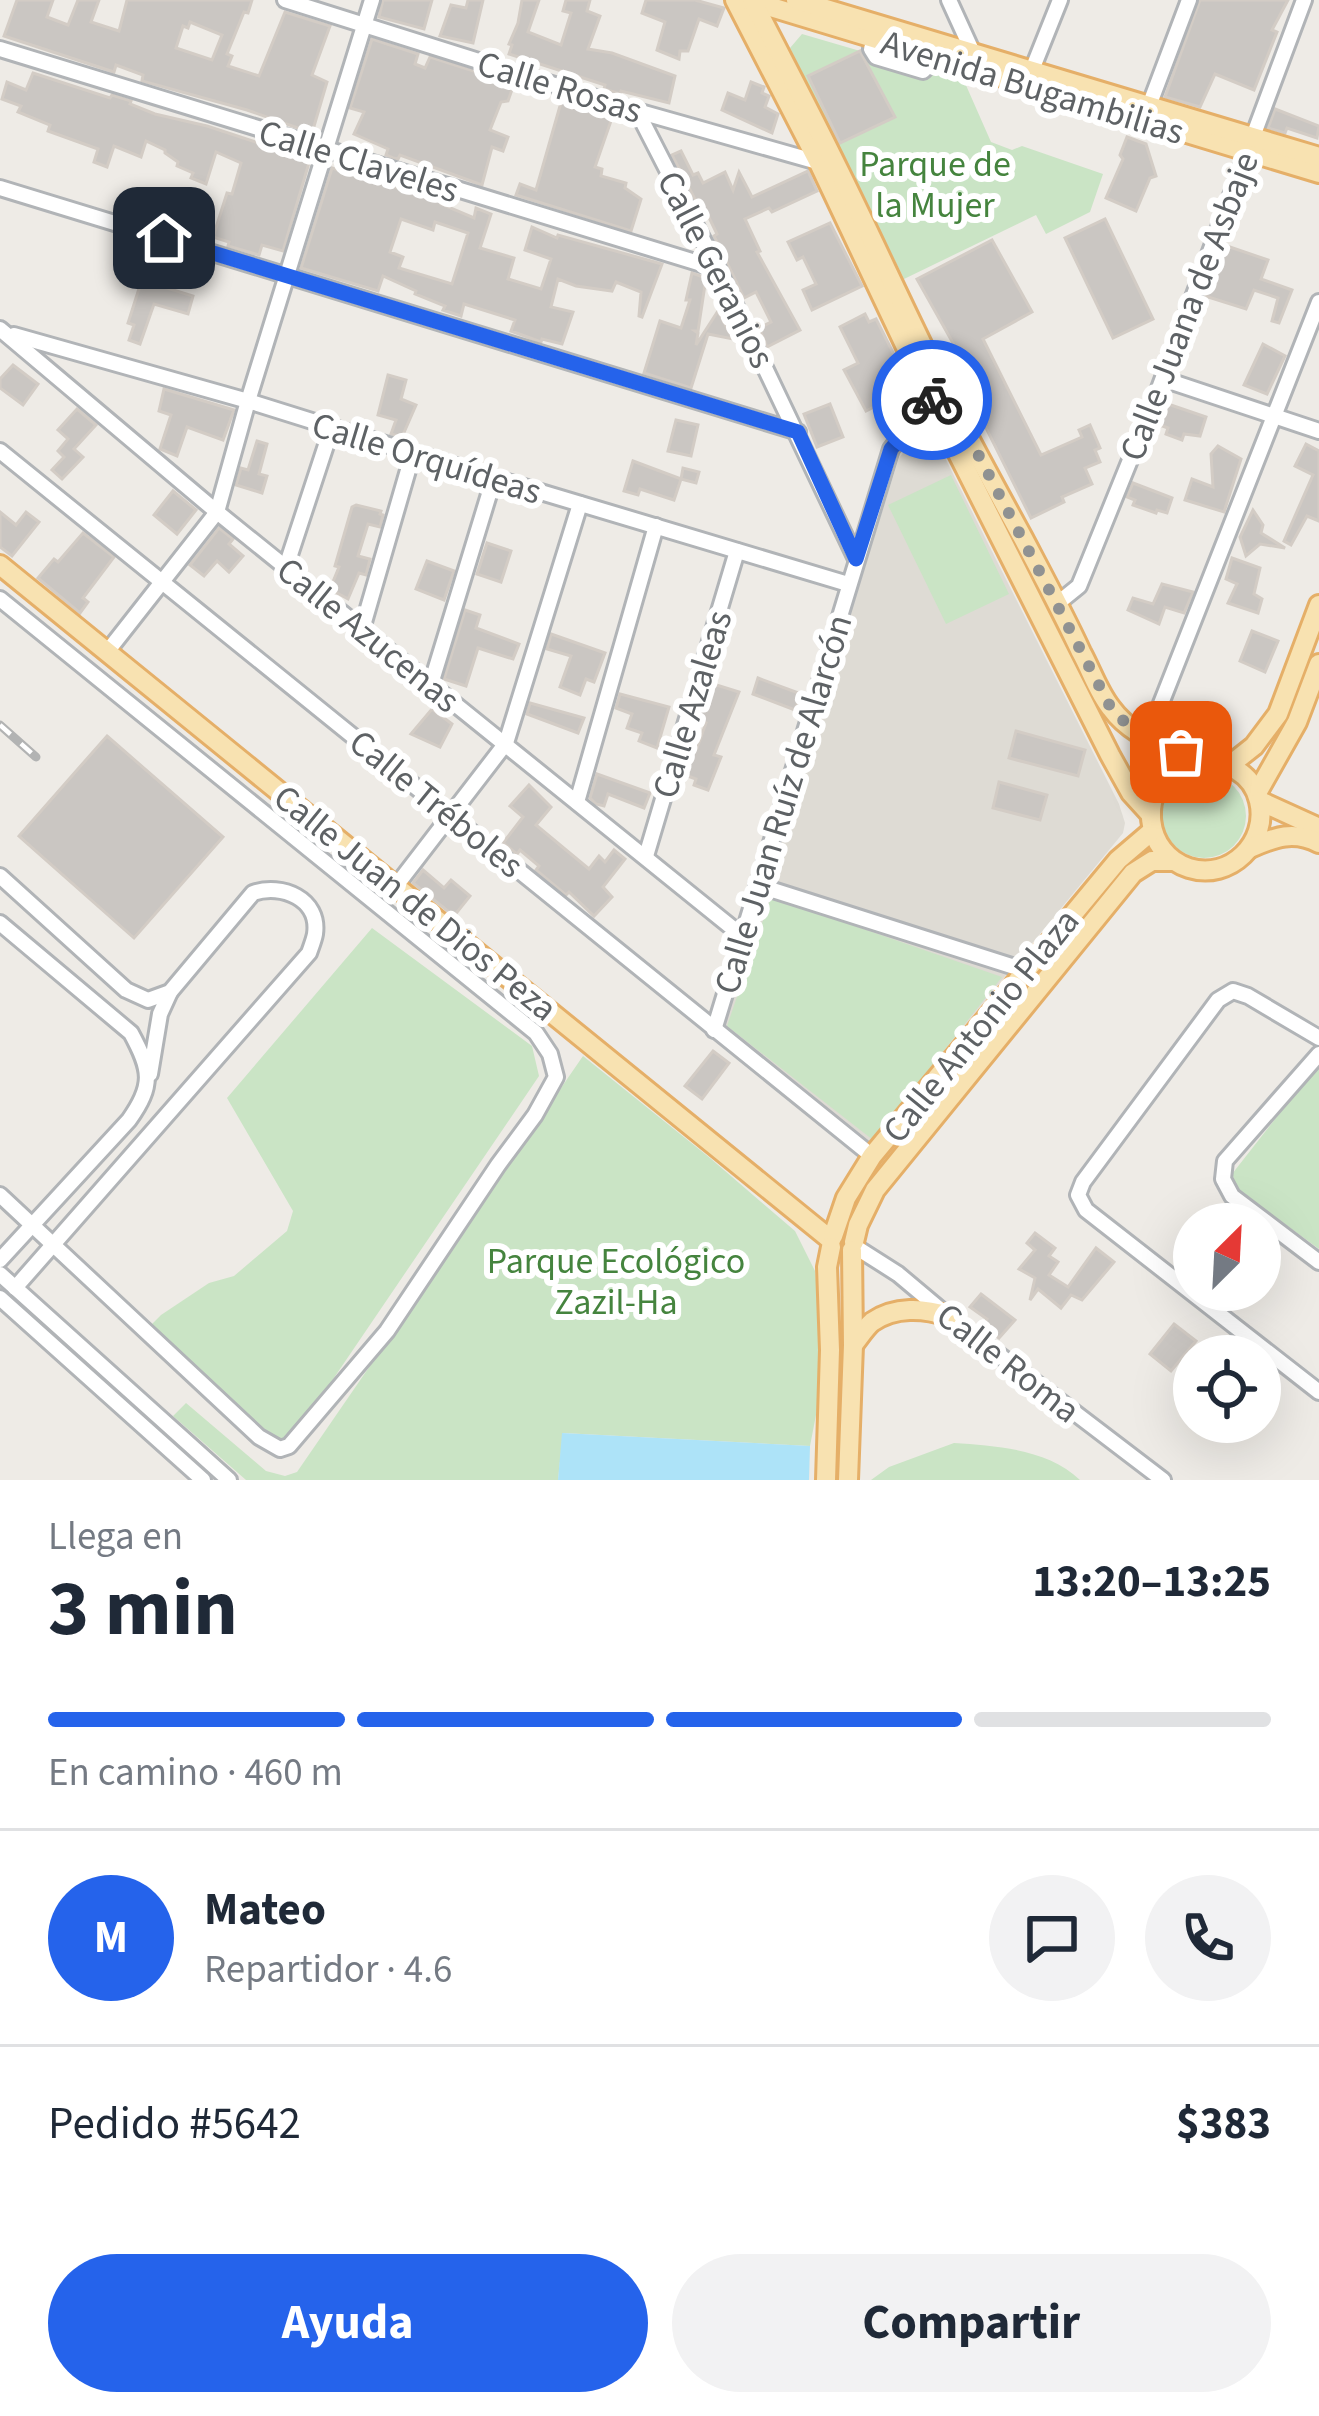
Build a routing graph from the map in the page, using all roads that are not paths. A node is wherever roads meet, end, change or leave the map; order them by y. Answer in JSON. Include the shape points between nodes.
{"nodes":[{"id":1,"x":285,"y":0,"type":"edge"},
{"id":2,"x":372,"y":0,"type":"edge"},
{"id":3,"x":747,"y":0,"type":"edge"},
{"id":4,"x":796,"y":0,"type":"edge"},
{"id":5,"x":949,"y":0,"type":"edge"},
{"id":6,"x":1060,"y":0,"type":"edge"},
{"id":7,"x":1189,"y":0,"type":"edge"},
{"id":8,"x":1304,"y":0,"type":"edge"},
{"id":9,"x":364,"y":24,"type":"junction"},
{"id":10,"x":0,"y":49,"type":"edge"},
{"id":11,"x":974,"y":60,"type":"junction"},
{"id":12,"x":1032,"y":70,"type":"junction"},
{"id":13,"x":1148,"y":106,"type":"junction"},
{"id":14,"x":637,"y":111,"type":"junction"},
{"id":15,"x":1250,"y":144,"type":"junction"},
{"id":16,"x":324,"y":149,"type":"junction"},
{"id":17,"x":1319,"y":157,"type":"edge"},
{"id":18,"x":828,"y":165,"type":"junction"},
{"id":19,"x":1319,"y":173,"type":"edge"},
{"id":20,"x":0,"y":188,"type":"edge"},
{"id":21,"x":718,"y":269,"type":"junction"},
{"id":22,"x":287,"y":275,"type":"junction"},
{"id":23,"x":1319,"y":302,"type":"edge"},
{"id":24,"x":3,"y":331,"type":"edge"},
{"id":25,"x":1163,"y":379,"type":"junction"},
{"id":26,"x":938,"y":396,"type":"junction"},
{"id":27,"x":248,"y":401,"type":"junction"},
{"id":28,"x":1274,"y":417,"type":"junction"},
{"id":29,"x":332,"y":427,"type":"junction"},
{"id":30,"x":1319,"y":431,"type":"edge"},
{"id":31,"x":798,"y":432,"type":"junction"},
{"id":32,"x":0,"y":451,"type":"edge"},
{"id":33,"x":413,"y":453,"type":"junction"},
{"id":34,"x":494,"y":478,"type":"junction"},
{"id":35,"x":580,"y":504,"type":"junction"},
{"id":36,"x":217,"y":512,"type":"junction"},
{"id":37,"x":656,"y":526,"type":"junction"},
{"id":38,"x":736,"y":551,"type":"junction"},
{"id":39,"x":856,"y":559,"type":"junction"},
{"id":40,"x":0,"y":565,"type":"edge"},
{"id":41,"x":286,"y":567,"type":"junction"},
{"id":42,"x":163,"y":581,"type":"junction"},
{"id":43,"x":848,"y":584,"type":"junction"},
{"id":44,"x":0,"y":598,"type":"edge"},
{"id":45,"x":1058,"y":603,"type":"junction"},
{"id":46,"x":1319,"y":605,"type":"edge"},
{"id":47,"x":362,"y":628,"type":"junction"},
{"id":48,"x":107,"y":652,"type":"junction"},
{"id":49,"x":1319,"y":664,"type":"edge"},
{"id":50,"x":431,"y":683,"type":"junction"},
{"id":51,"x":1314,"y":694,"type":"edge"},
{"id":52,"x":1278,"y":714,"type":"junction"},
{"id":53,"x":1297,"y":722,"type":"junction"},
{"id":54,"x":1147,"y":739,"type":"junction"},
{"id":55,"x":506,"y":743,"type":"junction"},
{"id":56,"x":1221,"y":762,"type":"junction"},
{"id":57,"x":1258,"y":797,"type":"junction"},
{"id":58,"x":578,"y":802,"type":"junction"},
{"id":59,"x":453,"y":814,"type":"junction"},
{"id":60,"x":1151,"y":823,"type":"junction"},
{"id":61,"x":1319,"y":828,"type":"edge"},
{"id":62,"x":1319,"y":843,"type":"edge"},
{"id":63,"x":1250,"y":848,"type":"junction"},
{"id":64,"x":646,"y":856,"type":"junction"},
{"id":65,"x":1174,"y":860,"type":"junction"},
{"id":66,"x":0,"y":876,"type":"edge"},
{"id":67,"x":757,"y":885,"type":"junction"},
{"id":68,"x":395,"y":886,"type":"junction"},
{"id":69,"x":0,"y":923,"type":"edge"},
{"id":70,"x":741,"y":935,"type":"junction"},
{"id":71,"x":1024,"y":970,"type":"junction"},
{"id":72,"x":170,"y":992,"type":"junction"},
{"id":73,"x":714,"y":1030,"type":"junction"},
{"id":74,"x":1319,"y":1039,"type":"edge"},
{"id":75,"x":1319,"y":1054,"type":"edge"},
{"id":76,"x":150,"y":1077,"type":"junction"},
{"id":77,"x":872,"y":1156,"type":"junction"},
{"id":78,"x":0,"y":1195,"type":"edge"},
{"id":79,"x":32,"y":1225,"type":"junction"},
{"id":80,"x":831,"y":1241,"type":"junction"},
{"id":81,"x":52,"y":1244,"type":"junction"},
{"id":82,"x":853,"y":1246,"type":"junction"},
{"id":83,"x":0,"y":1260,"type":"edge"},
{"id":84,"x":1319,"y":1262,"type":"edge"},
{"id":85,"x":0,"y":1274,"type":"edge"},
{"id":86,"x":15,"y":1288,"type":"junction"},
{"id":87,"x":0,"y":1298,"type":"edge"},
{"id":88,"x":949,"y":1316,"type":"junction"},
{"id":89,"x":853,"y":1346,"type":"junction"},
{"id":90,"x":83,"y":1349,"type":"junction"},
{"id":91,"x":70,"y":1361,"type":"junction"},
{"id":92,"x":1319,"y":1392,"type":"edge"},
{"id":93,"x":203,"y":1480,"type":"edge"},
{"id":94,"x":229,"y":1480,"type":"edge"},
{"id":95,"x":826,"y":1480,"type":"edge"},
{"id":96,"x":848,"y":1480,"type":"edge"},
{"id":97,"x":1162,"y":1480,"type":"edge"}],
"edges":[{"from":1,"to":9,"type":"street","name":"Calle Rosas"},
{"from":2,"to":9,"type":"street"},
{"from":3,"to":11,"type":"main road","name":"Avenida Bugambilias"},
{"from":3,"to":18,"type":"main road"},
{"from":4,"to":11,"type":"main road","name":"Avenida Bugambilias"},
{"from":5,"to":11,"type":"street"},
{"from":6,"to":12,"type":"street"},
{"from":7,"to":13,"type":"street"},
{"from":8,"to":15,"type":"street","name":"Calle Juana de Asbaje"},
{"from":9,"to":14,"type":"street","name":"Calle Rosas"},
{"from":9,"to":16,"type":"street"},
{"from":10,"to":16,"type":"street","name":"Calle Claveles"},
{"from":11,"to":12,"type":"main road","name":"Avenida Bugambilias"},
{"from":11,"to":15,"type":"main road","name":"Avenida Bugambilias"},
{"from":12,"to":13,"type":"main road","name":"Avenida Bugambilias"},
{"from":13,"to":15,"type":"main road","name":"Avenida Bugambilias"},
{"from":14,"to":18,"type":"street","name":"Calle Rosas"},
{"from":14,"to":21,"type":"street","name":"Calle Geranios"},
{"from":15,"to":17,"type":"main road","name":"Avenida Bugambilias"},
{"from":15,"to":19,"type":"main road","name":"Avenida Bugambilias"},
{"from":15,"to":25,"type":"street","name":"Calle Juana de Asbaje"},
{"from":16,"to":21,"type":"street","name":"Calle Claveles"},
{"from":16,"to":22,"type":"street"},
{"from":18,"to":26,"type":"main road"},
{"from":20,"to":22,"type":"street"},
{"from":21,"to":31,"type":"street","name":"Calle Geranios"},
{"from":22,"to":27,"type":"street"},
{"from":22,"to":31,"type":"street"},
{"from":23,"to":28,"type":"street"},
{"from":24,"to":27,"type":"street","name":"Calle Orquídeas"},
{"from":24,"to":36,"type":"street","name":"Calle Azucenas"},
{"from":25,"to":28,"type":"street"},
{"from":25,"to":45,"type":"street","name":"Calle Juana de Asbaje","via":[[1078,586]]},
{"from":26,"to":39,"type":"street","name":"Calle Juan Ruíz de Alarcón","via":[[891,449]]},
{"from":26,"to":45,"type":"main road"},
{"from":26,"to":60,"type":"main road"},
{"from":27,"to":29,"type":"street","name":"Calle Orquídeas"},
{"from":27,"to":36,"type":"street"},
{"from":28,"to":30,"type":"street"},
{"from":28,"to":54,"type":"street"},
{"from":29,"to":33,"type":"street","name":"Calle Orquídeas"},
{"from":29,"to":41,"type":"street"},
{"from":31,"to":39,"type":"street","name":"Calle Geranios"},
{"from":32,"to":42,"type":"street","name":"Calle Tréboles"},
{"from":33,"to":34,"type":"street","name":"Calle Orquídeas"},
{"from":33,"to":47,"type":"street"},
{"from":34,"to":35,"type":"street","name":"Calle Orquídeas"},
{"from":34,"to":50,"type":"street"},
{"from":35,"to":37,"type":"street","name":"Calle Orquídeas"},
{"from":35,"to":55,"type":"street"},
{"from":36,"to":41,"type":"street","name":"Calle Azucenas"},
{"from":36,"to":42,"type":"street"},
{"from":37,"to":38,"type":"street","name":"Calle Orquídeas"},
{"from":37,"to":58,"type":"street"},
{"from":38,"to":43,"type":"street","name":"Calle Orquídeas"},
{"from":38,"to":64,"type":"street","name":"Calle Azaleas"},
{"from":39,"to":43,"type":"street","name":"Calle Juan Ruíz de Alarcón"},
{"from":40,"to":48,"type":"main road","name":"Calle Juan de Dios Peza"},
{"from":41,"to":47,"type":"street","name":"Calle Azucenas"},
{"from":42,"to":48,"type":"street"},
{"from":42,"to":59,"type":"street","name":"Calle Tréboles"},
{"from":43,"to":67,"type":"street","name":"Calle Juan Ruíz de Alarcón"},
{"from":44,"to":81,"type":"street","via":[[536,1033],[556,1077],[387,1331],[280,1449]]},
{"from":45,"to":54,"type":"main road","via":[[1107,703]]},
{"from":46,"to":52,"type":"main road"},
{"from":47,"to":50,"type":"street","name":"Calle Azucenas"},
{"from":48,"to":68,"type":"main road","name":"Calle Juan de Dios Peza"},
{"from":49,"to":51,"type":"main road"},
{"from":50,"to":55,"type":"street","name":"Calle Azucenas"},
{"from":51,"to":53,"type":"main road"},
{"from":52,"to":53,"type":"main road"},
{"from":52,"to":56,"type":"main road","via":[[1254,746]]},
{"from":53,"to":57,"type":"main road"},
{"from":54,"to":56,"type":"main road"},
{"from":55,"to":58,"type":"street","name":"Calle Azucenas"},
{"from":55,"to":59,"type":"street"},
{"from":56,"to":57,"type":"main road","via":[[1241,772]]},
{"from":56,"to":60,"type":"main road","via":[[1174,768],[1152,800]]},
{"from":57,"to":61,"type":"main road"},
{"from":57,"to":63,"type":"main road","via":[[1261,818]]},
{"from":58,"to":64,"type":"street","name":"Calle Azucenas"},
{"from":59,"to":68,"type":"street"},
{"from":59,"to":73,"type":"street","name":"Calle Tréboles"},
{"from":60,"to":65,"type":"main road"},
{"from":60,"to":71,"type":"main road","name":"Calle Antonio Plaza"},
{"from":62,"to":63,"type":"main road","via":[[1293,834]]},
{"from":63,"to":65,"type":"main road","via":[[1223,868]]},
{"from":64,"to":70,"type":"street","name":"Calle Azucenas"},
{"from":65,"to":82,"type":"main road","name":"Calle Antonio Plaza","via":[[1133,873],[875,1190]]},
{"from":66,"to":72,"type":"street","via":[[126,990],[148,1000]]},
{"from":67,"to":70,"type":"street","name":"Calle Juan Ruíz de Alarcón"},
{"from":67,"to":71,"type":"street"},
{"from":68,"to":80,"type":"main road","name":"Calle Juan de Dios Peza"},
{"from":69,"to":76,"type":"street","via":[[130,1034]]},
{"from":70,"to":73,"type":"street","name":"Calle Juan Ruíz de Alarcón"},
{"from":71,"to":77,"type":"main road","name":"Calle Antonio Plaza"},
{"from":72,"to":76,"type":"street"},
{"from":72,"to":81,"type":"street","via":[[254,892],[270,887],[310,907],[316,929],[309,953]]},
{"from":73,"to":77,"type":"street","name":"Calle Tréboles"},
{"from":74,"to":92,"type":"street","via":[[1248,995],[1233,991],[1218,1000],[1078,1195],[1086,1210]]},
{"from":75,"to":84,"type":"street","via":[[1226,1162],[1223,1179],[1232,1196]]},
{"from":76,"to":79,"type":"street","via":[[129,1120]]},
{"from":77,"to":80,"type":"main road","name":"Calle Antonio Plaza"},
{"from":78,"to":79,"type":"street"},
{"from":79,"to":81,"type":"street"},
{"from":79,"to":83,"type":"street"},
{"from":80,"to":82,"type":"main road","via":[[848,1233]]},
{"from":80,"to":95,"type":"main road","name":"Calle Antonio Plaza"},
{"from":81,"to":86,"type":"street"},
{"from":82,"to":88,"type":"street","name":"Calle Roma"},
{"from":82,"to":89,"type":"main road","name":"Calle Antonio Plaza"},
{"from":85,"to":86,"type":"street"},
{"from":86,"to":90,"type":"street"},
{"from":87,"to":91,"type":"street"},
{"from":88,"to":89,"type":"main road","via":[[903,1310],[872,1322]]},
{"from":88,"to":97,"type":"street","name":"Calle Roma"},
{"from":89,"to":96,"type":"main road","name":"Calle Antonio Plaza"},
{"from":90,"to":91,"type":"street"},
{"from":90,"to":94,"type":"street"},
{"from":91,"to":93,"type":"street"}]}
